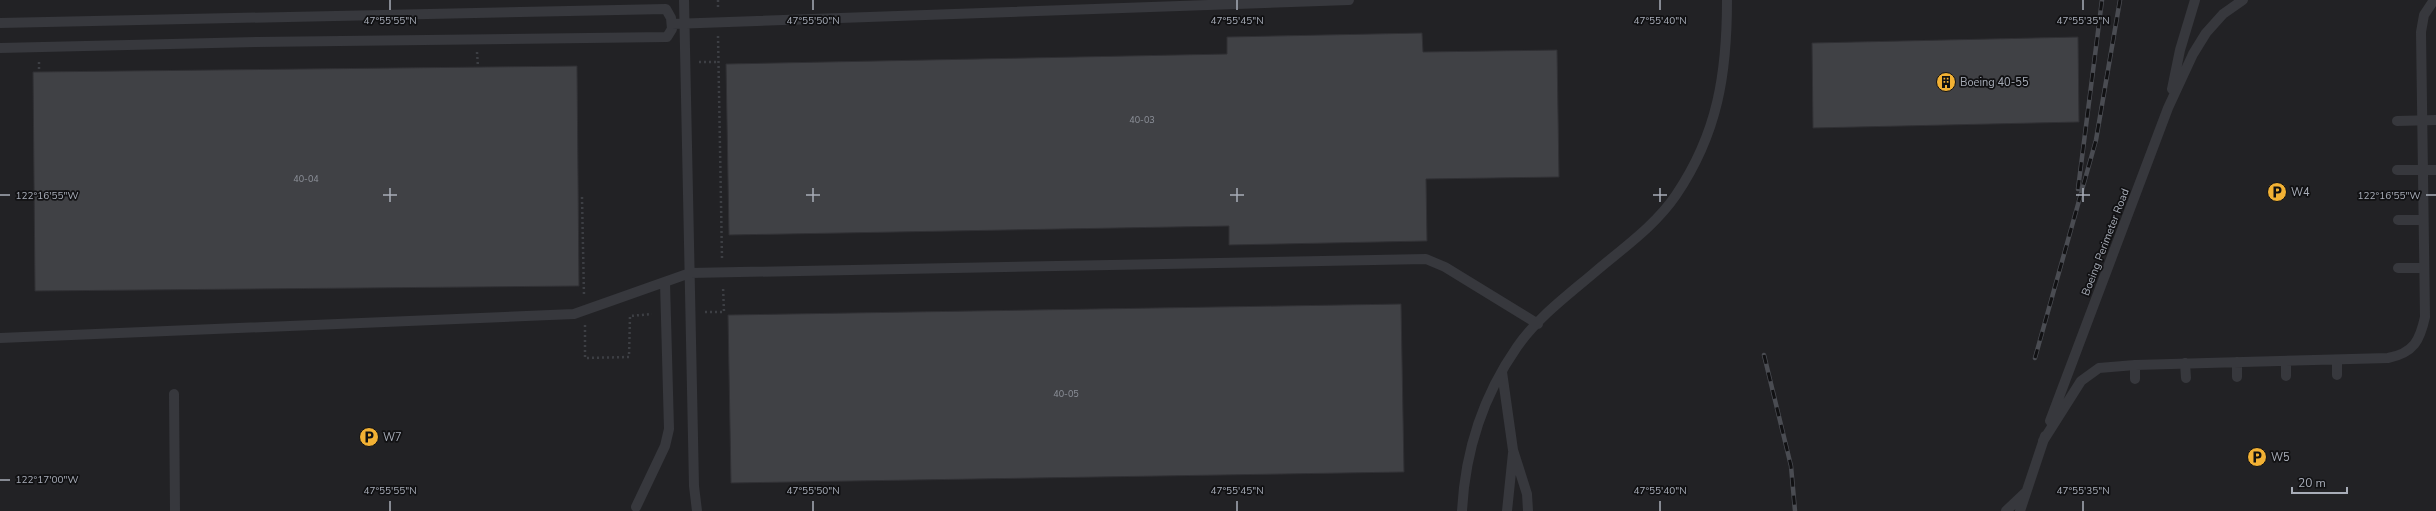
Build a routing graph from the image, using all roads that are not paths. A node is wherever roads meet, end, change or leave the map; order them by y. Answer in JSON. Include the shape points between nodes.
{"nodes":[{"id":1,"x":684,"y":0,"type":"edge"},
{"id":2,"x":1349,"y":0,"type":"edge"},
{"id":3,"x":1727,"y":0,"type":"edge"},
{"id":4,"x":2195,"y":0,"type":"edge"},
{"id":5,"x":2242,"y":0,"type":"edge"},
{"id":6,"x":2434,"y":0,"type":"edge"},
{"id":7,"x":0,"y":23,"type":"edge"},
{"id":8,"x":684,"y":23,"type":"junction"},
{"id":9,"x":672,"y":24,"type":"junction"},
{"id":10,"x":0,"y":48,"type":"edge"},
{"id":11,"x":2168,"y":108,"type":"junction"},
{"id":12,"x":2421,"y":120,"type":"junction"},
{"id":13,"x":2436,"y":120,"type":"edge"},
{"id":14,"x":2398,"y":121,"type":"dead end"},
{"id":15,"x":2398,"y":170,"type":"dead end"},
{"id":16,"x":2423,"y":170,"type":"junction"},
{"id":17,"x":2436,"y":170,"type":"edge"},
{"id":18,"x":2398,"y":220,"type":"dead end"},
{"id":19,"x":2422,"y":220,"type":"junction"},
{"id":20,"x":2398,"y":268,"type":"dead end"},
{"id":21,"x":2424,"y":268,"type":"junction"},
{"id":22,"x":690,"y":273,"type":"junction"},
{"id":23,"x":665,"y":282,"type":"junction"},
{"id":24,"x":1538,"y":324,"type":"junction"},
{"id":25,"x":0,"y":338,"type":"edge"},
{"id":26,"x":2336,"y":360,"type":"junction"},
{"id":27,"x":2237,"y":362,"type":"junction"},
{"id":28,"x":2286,"y":362,"type":"junction"},
{"id":29,"x":2185,"y":363,"type":"junction"},
{"id":30,"x":2135,"y":364,"type":"junction"},
{"id":31,"x":1502,"y":372,"type":"junction"},
{"id":32,"x":2337,"y":375,"type":"dead end"},
{"id":33,"x":2286,"y":376,"type":"dead end"},
{"id":34,"x":2237,"y":377,"type":"dead end"},
{"id":35,"x":2186,"y":378,"type":"dead end"},
{"id":36,"x":2135,"y":379,"type":"dead end"},
{"id":37,"x":174,"y":394,"type":"dead end"},
{"id":38,"x":2043,"y":441,"type":"junction"},
{"id":39,"x":1513,"y":450,"type":"junction"},
{"id":40,"x":2026,"y":493,"type":"junction"},
{"id":41,"x":636,"y":507,"type":"dead end"},
{"id":42,"x":175,"y":511,"type":"edge"},
{"id":43,"x":697,"y":511,"type":"edge"},
{"id":44,"x":1462,"y":511,"type":"edge"},
{"id":45,"x":1507,"y":511,"type":"edge"},
{"id":46,"x":1528,"y":511,"type":"edge"},
{"id":47,"x":2006,"y":511,"type":"edge"},
{"id":48,"x":2020,"y":511,"type":"edge"}],
"edges":[{"from":1,"to":8,"type":"lane"},
{"from":2,"to":8,"type":"lane"},
{"from":3,"to":24,"type":"lane","via":[[1723,78],[1714,120],[1676,195],[1648,228],[1553,308]]},
{"from":4,"to":11,"type":"lane","via":[[2180,50]]},
{"from":5,"to":11,"type":"lane","name":"Boeing Perimeter Road","via":[[2223,14],[2206,33],[2193,54]]},
{"from":6,"to":12,"type":"lane","via":[[2424,15],[2421,32]]},
{"from":7,"to":9,"type":"lane","via":[[666,10]]},
{"from":8,"to":9,"type":"lane"},
{"from":8,"to":22,"type":"lane"},
{"from":9,"to":10,"type":"lane","via":[[667,37]]},
{"from":11,"to":38,"type":"lane","name":"Boeing Perimeter Road"},
{"from":12,"to":13,"type":"lane"},
{"from":12,"to":14,"type":"lane"},
{"from":12,"to":16,"type":"lane"},
{"from":15,"to":16,"type":"lane"},
{"from":16,"to":17,"type":"lane"},
{"from":16,"to":19,"type":"lane"},
{"from":18,"to":19,"type":"lane"},
{"from":19,"to":21,"type":"lane"},
{"from":20,"to":21,"type":"lane"},
{"from":21,"to":26,"type":"lane","via":[[2425,317],[2421,337],[2412,347],[2400,356]]},
{"from":22,"to":23,"type":"lane"},
{"from":22,"to":24,"type":"lane","via":[[1426,260],[1445,268]]},
{"from":22,"to":43,"type":"lane","via":[[694,486]]},
{"from":23,"to":25,"type":"lane","via":[[585,310],[566,314]]},
{"from":23,"to":41,"type":"lane","via":[[669,429],[665,446]]},
{"from":24,"to":31,"type":"lane","via":[[1517,346]]},
{"from":26,"to":28,"type":"lane"},
{"from":26,"to":32,"type":"lane"},
{"from":27,"to":28,"type":"lane"},
{"from":27,"to":29,"type":"lane"},
{"from":27,"to":34,"type":"lane"},
{"from":28,"to":33,"type":"lane"},
{"from":29,"to":30,"type":"lane"},
{"from":29,"to":35,"type":"lane"},
{"from":30,"to":36,"type":"lane"},
{"from":30,"to":38,"type":"lane","via":[[2099,368],[2081,381]]},
{"from":31,"to":39,"type":"lane"},
{"from":31,"to":44,"type":"lane","via":[[1486,402],[1468,456]]},
{"from":37,"to":42,"type":"lane"},
{"from":38,"to":40,"type":"lane","name":"Boeing Perimeter Road"},
{"from":39,"to":45,"type":"lane"},
{"from":39,"to":46,"type":"lane","via":[[1527,494]]},
{"from":40,"to":47,"type":"lane"},
{"from":40,"to":48,"type":"lane","name":"Boeing Perimeter Road"}]}
